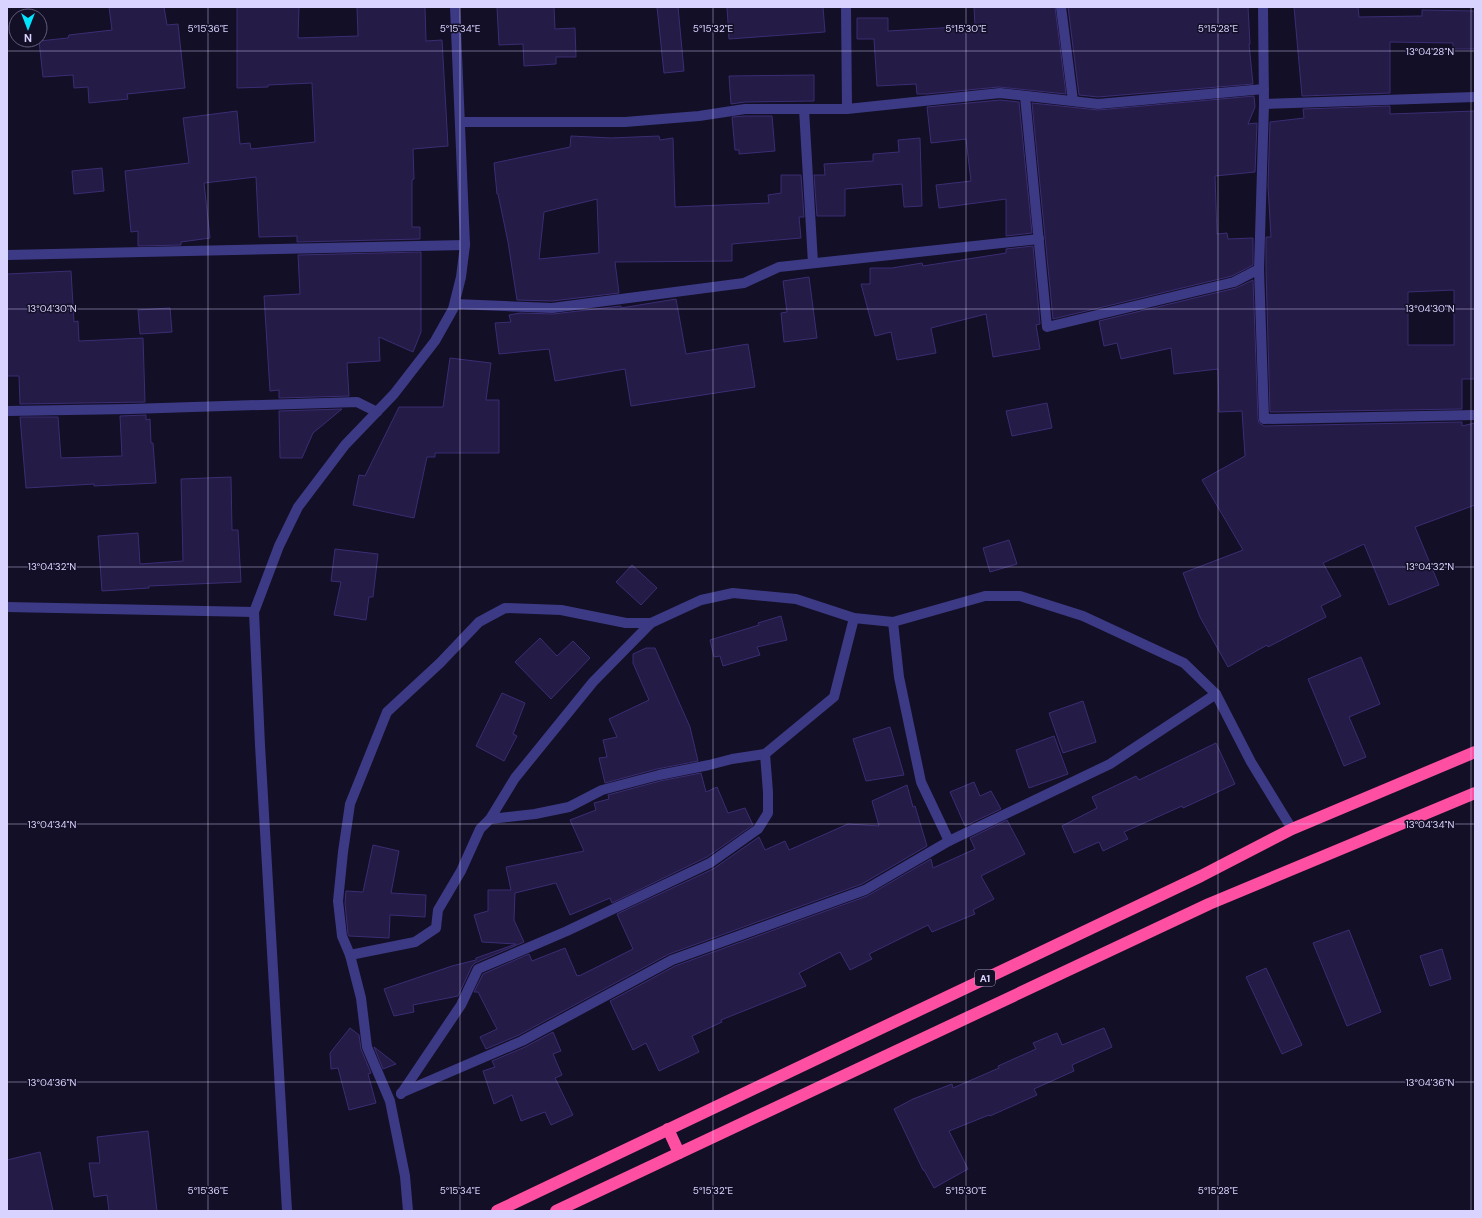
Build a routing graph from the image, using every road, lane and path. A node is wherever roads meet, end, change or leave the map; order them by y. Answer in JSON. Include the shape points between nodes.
{"nodes":[{"id":1,"x":455,"y":7,"type":"edge"},
{"id":2,"x":846,"y":7,"type":"edge"},
{"id":3,"x":1061,"y":7,"type":"edge"},
{"id":4,"x":1263,"y":7,"type":"edge"},
{"id":5,"x":1264,"y":89,"type":"junction"},
{"id":6,"x":1025,"y":96,"type":"junction"},
{"id":7,"x":1475,"y":97,"type":"edge"},
{"id":8,"x":1073,"y":101,"type":"junction"},
{"id":9,"x":1264,"y":104,"type":"junction"},
{"id":10,"x":804,"y":109,"type":"junction"},
{"id":11,"x":847,"y":109,"type":"junction"},
{"id":12,"x":460,"y":122,"type":"junction"},
{"id":13,"x":1039,"y":239,"type":"junction"},
{"id":14,"x":465,"y":245,"type":"junction"},
{"id":15,"x":7,"y":255,"type":"edge"},
{"id":16,"x":813,"y":264,"type":"junction"},
{"id":17,"x":1260,"y":269,"type":"junction"},
{"id":18,"x":454,"y":304,"type":"junction"},
{"id":19,"x":7,"y":411,"type":"edge"},
{"id":20,"x":377,"y":412,"type":"junction"},
{"id":21,"x":1475,"y":415,"type":"edge"},
{"id":22,"x":7,"y":607,"type":"edge"},
{"id":23,"x":254,"y":612,"type":"junction"},
{"id":24,"x":854,"y":618,"type":"junction"},
{"id":25,"x":893,"y":622,"type":"junction"},
{"id":26,"x":650,"y":623,"type":"junction"},
{"id":27,"x":1216,"y":694,"type":"junction"},
{"id":28,"x":1475,"y":752,"type":"edge"},
{"id":29,"x":765,"y":754,"type":"junction"},
{"id":30,"x":1475,"y":793,"type":"edge"},
{"id":31,"x":490,"y":819,"type":"junction"},
{"id":32,"x":1292,"y":829,"type":"junction"},
{"id":33,"x":949,"y":842,"type":"junction"},
{"id":34,"x":350,"y":955,"type":"junction"},
{"id":35,"x":401,"y":1093,"type":"junction"},
{"id":36,"x":390,"y":1101,"type":"junction"},
{"id":37,"x":668,"y":1129,"type":"junction"},
{"id":38,"x":679,"y":1153,"type":"junction"},
{"id":39,"x":287,"y":1211,"type":"edge"},
{"id":40,"x":408,"y":1211,"type":"edge"},
{"id":41,"x":497,"y":1211,"type":"edge"},
{"id":42,"x":556,"y":1211,"type":"edge"}],
"edges":[{"from":1,"to":12,"type":"street"},
{"from":2,"to":11,"type":"street"},
{"from":3,"to":8,"type":"street"},
{"from":4,"to":5,"type":"street"},
{"from":5,"to":8,"type":"street","via":[[1098,104]]},
{"from":5,"to":9,"type":"street"},
{"from":6,"to":8,"type":"street"},
{"from":6,"to":11,"type":"street","via":[[1000,93]]},
{"from":6,"to":13,"type":"street"},
{"from":7,"to":9,"type":"street"},
{"from":9,"to":17,"type":"street"},
{"from":10,"to":11,"type":"street"},
{"from":10,"to":12,"type":"street","via":[[745,108],[699,116],[625,122]]},
{"from":10,"to":16,"type":"street"},
{"from":12,"to":14,"type":"street"},
{"from":13,"to":16,"type":"street"},
{"from":13,"to":17,"type":"street","via":[[1047,328],[1234,282]]},
{"from":14,"to":15,"type":"street"},
{"from":14,"to":18,"type":"street"},
{"from":16,"to":18,"type":"street","via":[[779,267],[744,283],[552,308]]},
{"from":17,"to":21,"type":"street","via":[[1264,419]]},
{"from":18,"to":20,"type":"street","via":[[435,341]]},
{"from":19,"to":20,"type":"street","via":[[357,402]]},
{"from":20,"to":23,"type":"street","via":[[345,445],[298,507],[279,546]]},
{"from":22,"to":23,"type":"street"},
{"from":23,"to":39,"type":"street"},
{"from":24,"to":25,"type":"street"},
{"from":24,"to":26,"type":"street","via":[[796,599],[733,593],[701,600]]},
{"from":24,"to":29,"type":"street","via":[[834,697]]},
{"from":25,"to":27,"type":"street","via":[[985,596],[1020,596],[1084,616],[1184,663]]},
{"from":25,"to":33,"type":"street","via":[[899,677],[921,782]]},
{"from":26,"to":31,"type":"street","via":[[593,682],[561,720],[515,778]]},
{"from":26,"to":34,"type":"street","via":[[626,623],[561,610],[506,608],[479,622],[440,663],[387,712],[350,804],[338,901],[342,936]]},
{"from":27,"to":32,"type":"street","via":[[1251,762]]},
{"from":27,"to":33,"type":"street","via":[[1110,764]]},
{"from":28,"to":32,"type":"highway","number":"A1"},
{"from":29,"to":31,"type":"street","via":[[659,775],[602,790],[569,807]]},
{"from":29,"to":35,"type":"street","via":[[768,813],[758,828],[710,863],[567,931],[478,969],[461,1005]]},
{"from":30,"to":38,"type":"highway","via":[[1209,904]]},
{"from":31,"to":34,"type":"street","via":[[480,829],[461,871],[438,910],[436,928],[415,942]]},
{"from":32,"to":37,"type":"highway","number":"A1","via":[[1194,879]]},
{"from":33,"to":35,"type":"street","via":[[865,890],[672,960],[522,1041]]},
{"from":34,"to":36,"type":"street","via":[[361,998],[367,1046]]},
{"from":35,"to":36,"type":"street"},
{"from":36,"to":40,"type":"street","via":[[405,1176]]},
{"from":37,"to":38,"type":"highway"},
{"from":37,"to":41,"type":"highway","number":"A1"},
{"from":38,"to":42,"type":"highway"}]}
